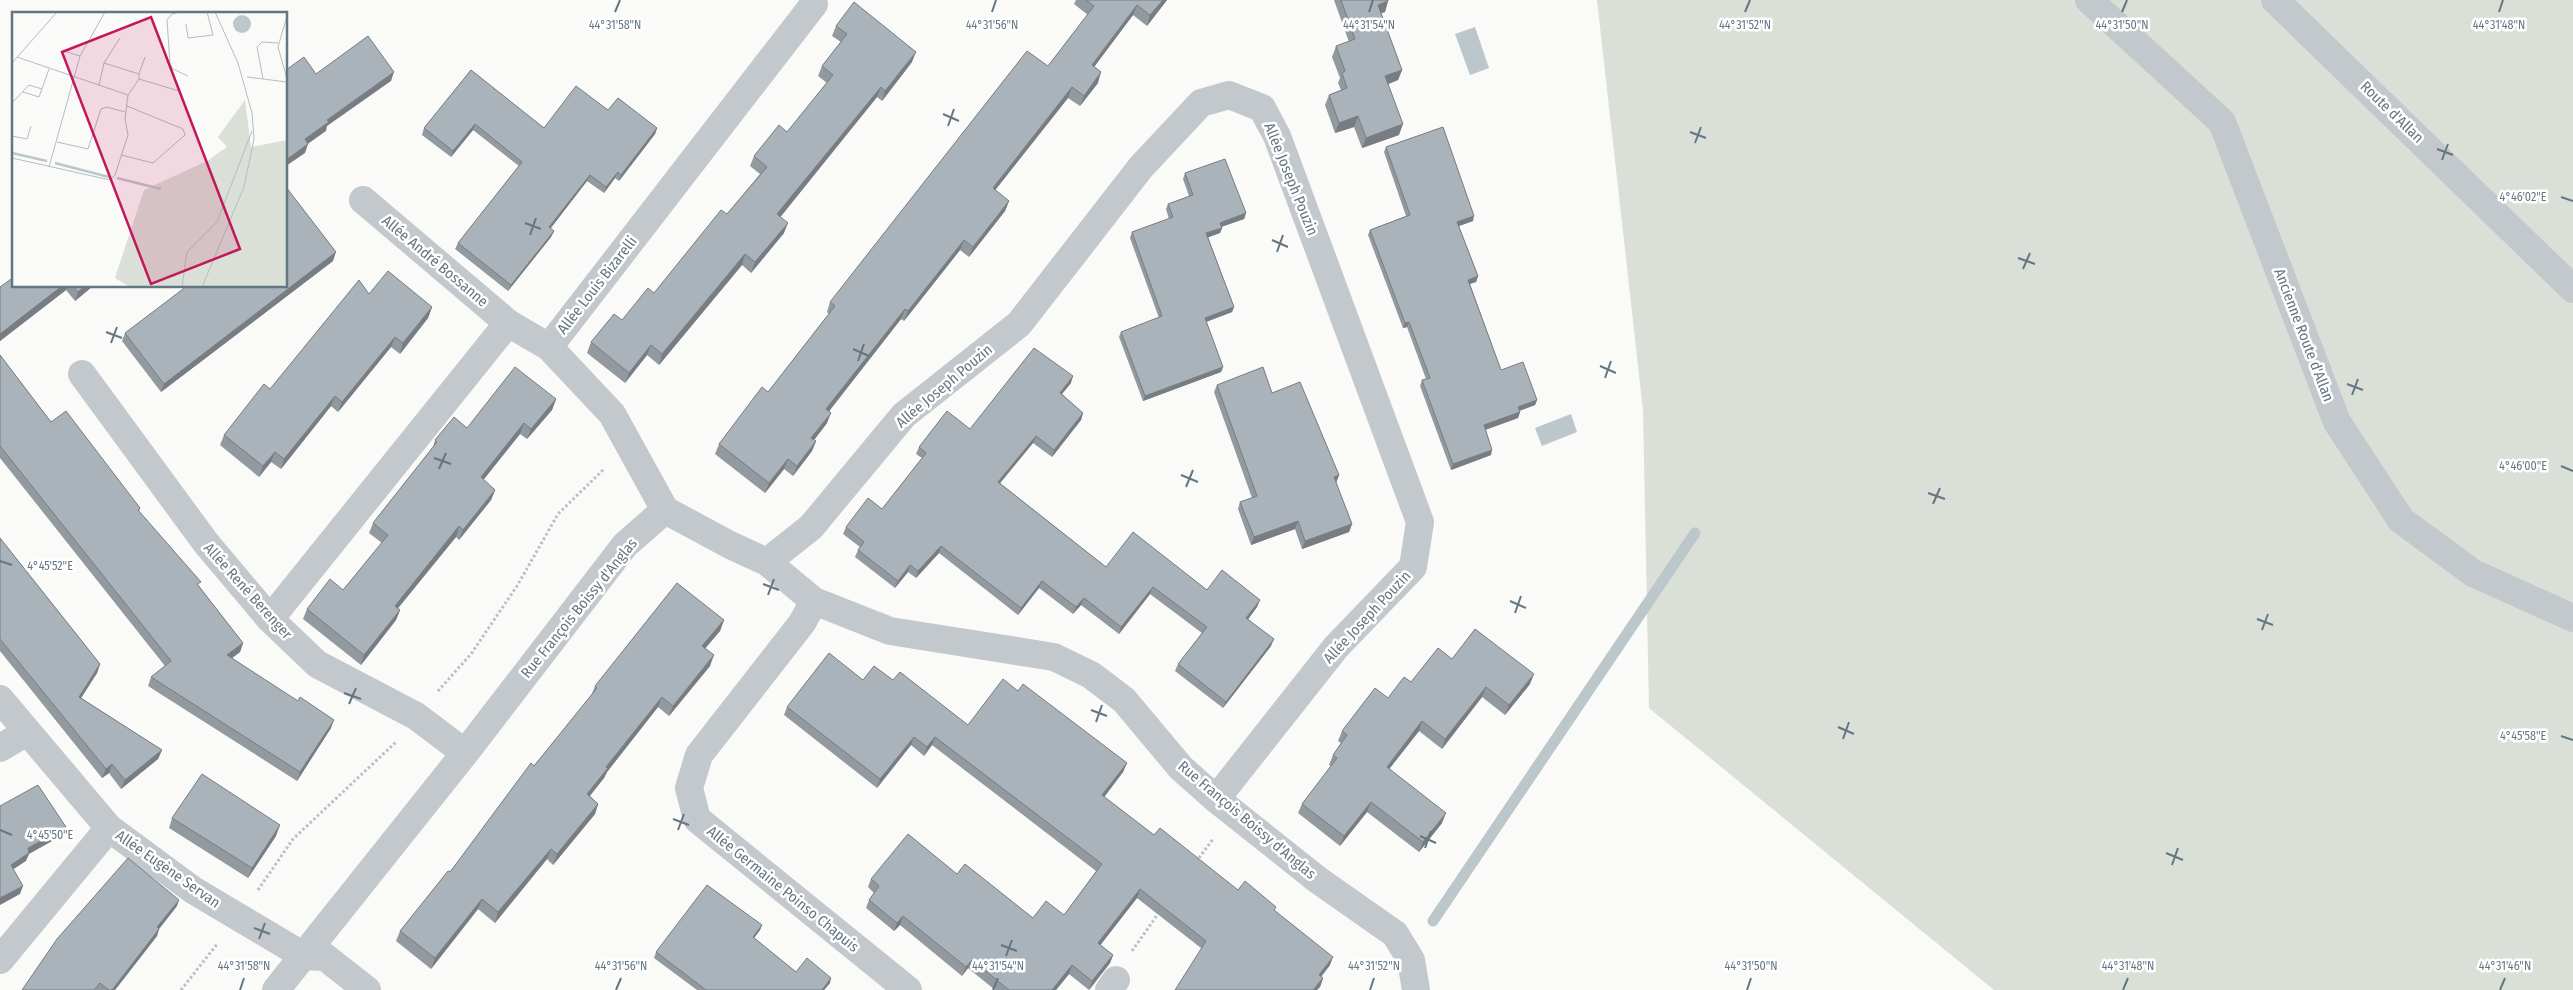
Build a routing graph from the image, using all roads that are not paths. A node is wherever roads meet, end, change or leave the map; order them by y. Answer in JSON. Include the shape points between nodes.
{"nodes":[{"id":1,"x":2089,"y":0,"type":"edge"},
{"id":2,"x":2275,"y":0,"type":"edge"},
{"id":3,"x":814,"y":4,"type":"dead end"},
{"id":4,"x":363,"y":200,"type":"dead end"},
{"id":5,"x":2573,"y":289,"type":"edge"},
{"id":6,"x":508,"y":323,"type":"junction"},
{"id":7,"x":549,"y":347,"type":"junction"},
{"id":8,"x":82,"y":374,"type":"dead end"},
{"id":9,"x":665,"y":510,"type":"junction"},
{"id":10,"x":767,"y":562,"type":"junction"},
{"id":11,"x":814,"y":601,"type":"junction"},
{"id":12,"x":2573,"y":618,"type":"edge"},
{"id":13,"x":270,"y":619,"type":"junction"},
{"id":14,"x":0,"y":699,"type":"edge"},
{"id":15,"x":27,"y":732,"type":"junction"},
{"id":16,"x":0,"y":748,"type":"edge"},
{"id":17,"x":464,"y":754,"type":"junction"},
{"id":18,"x":1225,"y":805,"type":"junction"},
{"id":19,"x":109,"y":828,"type":"junction"},
{"id":20,"x":304,"y":956,"type":"junction"},
{"id":21,"x":0,"y":960,"type":"edge"},
{"id":22,"x":276,"y":990,"type":"edge"},
{"id":23,"x":367,"y":990,"type":"edge"},
{"id":24,"x":908,"y":990,"type":"edge"},
{"id":25,"x":1416,"y":990,"type":"edge"}],
"edges":[{"from":1,"to":12,"type":"street","name":"Ancienne Route d'Allan","via":[[2222,122],[2337,422],[2401,520],[2474,573]]},
{"from":2,"to":5,"type":"street","name":"Route d'Allan"},
{"from":3,"to":7,"type":"street","name":"Allée Louis Bizarelli"},
{"from":4,"to":6,"type":"street","name":"Allée André Bossanne"},
{"from":6,"to":7,"type":"street","name":"Allée Louis Bizarelli"},
{"from":6,"to":13,"type":"street"},
{"from":7,"to":9,"type":"street","via":[[612,414]]},
{"from":8,"to":13,"type":"street","name":"Allée René Berenger","via":[[206,543]]},
{"from":9,"to":10,"type":"street","name":"Rue François Boissy d'Anglas","via":[[730,546]]},
{"from":9,"to":17,"type":"street","name":"Rue François Boissy d'Anglas","via":[[625,545]]},
{"from":10,"to":11,"type":"street","name":"Rue François Boissy d'Anglas"},
{"from":10,"to":18,"type":"street","name":"Allée Joseph Pouzin","via":[[811,527],[904,415],[1020,324],[1141,167],[1201,103],[1229,94],[1262,108],[1277,136],[1420,522],[1413,567],[1336,647]]},
{"from":11,"to":18,"type":"street","name":"Rue François Boissy d'Anglas","via":[[890,632],[1054,657],[1092,675],[1124,700],[1181,768]]},
{"from":11,"to":24,"type":"street","name":"Allée Germaine Poinso Chapuis","via":[[802,623],[699,755],[689,788],[697,819]]},
{"from":13,"to":17,"type":"street","name":"Allée René Berenger","via":[[317,664],[416,716]]},
{"from":14,"to":15,"type":"street","name":"Allée Eugène Servan"},
{"from":15,"to":16,"type":"street"},
{"from":15,"to":19,"type":"street","name":"Allée Eugène Servan"},
{"from":17,"to":20,"type":"street","name":"Rue François Boissy d'Anglas"},
{"from":18,"to":25,"type":"street","name":"Rue François Boissy d'Anglas","via":[[1318,880],[1395,934],[1411,960]]},
{"from":19,"to":20,"type":"street","name":"Allée Eugène Servan","via":[[193,890]]},
{"from":19,"to":21,"type":"street","name":"Allée Eugène Servan"},
{"from":20,"to":22,"type":"street","name":"Rue François Boissy d'Anglas"},
{"from":20,"to":23,"type":"street","via":[[325,957]]}]}
